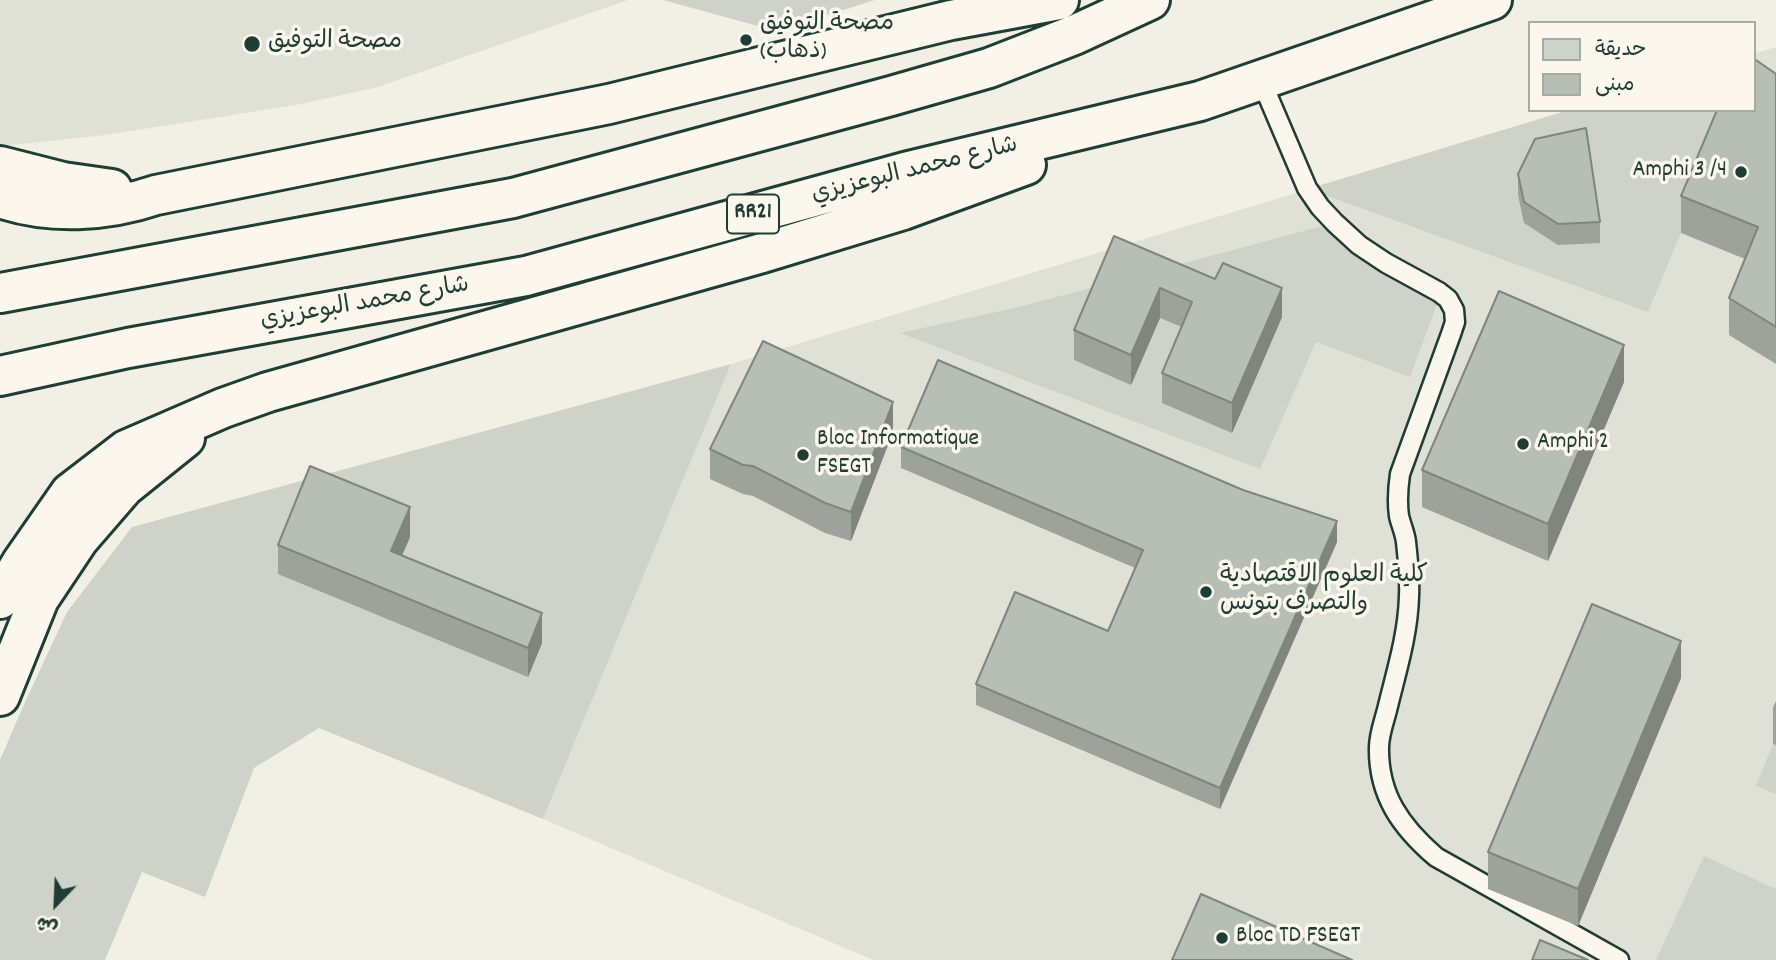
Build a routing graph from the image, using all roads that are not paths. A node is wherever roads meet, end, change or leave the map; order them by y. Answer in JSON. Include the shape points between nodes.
{"nodes":[{"id":1,"x":1059,"y":0,"type":"edge"},
{"id":2,"x":1150,"y":0,"type":"edge"},
{"id":3,"x":1492,"y":0,"type":"edge"},
{"id":4,"x":1261,"y":80,"type":"junction"},
{"id":5,"x":1200,"y":101,"type":"junction"},
{"id":6,"x":0,"y":166,"type":"edge"},
{"id":7,"x":156,"y":195,"type":"junction"},
{"id":8,"x":0,"y":198,"type":"edge"},
{"id":9,"x":0,"y":293,"type":"edge"},
{"id":10,"x":0,"y":376,"type":"edge"},
{"id":11,"x":223,"y":408,"type":"junction"},
{"id":12,"x":0,"y":599,"type":"edge"},
{"id":13,"x":0,"y":696,"type":"edge"},
{"id":14,"x":1619,"y":960,"type":"edge"}],
"edges":[{"from":1,"to":7,"type":"highway","via":[[951,20],[609,104]]},
{"from":2,"to":9,"type":"highway","via":[[989,68],[513,198]]},
{"from":3,"to":4,"type":"highway","name":"شارع محمد البوعزيزي","number":"RR21"},
{"from":4,"to":5,"type":"highway","name":"شارع محمد البوعزيزي","number":"RR21"},
{"from":4,"to":14,"type":"lane","via":[[1307,188],[1320,206],[1359,245],[1439,292],[1454,310],[1455,322],[1400,474],[1408,623],[1379,745],[1387,793],[1398,818],[1436,857]]},
{"from":5,"to":10,"type":"highway","name":"شارع محمد البوعزيزي","number":"RR21","via":[[905,172],[526,276],[128,348]]},
{"from":5,"to":11,"type":"highway","via":[[903,210]]},
{"from":6,"to":7,"type":"highway","via":[[62,182]]},
{"from":7,"to":8,"type":"highway","via":[[133,203],[74,209],[48,209]]},
{"from":11,"to":12,"type":"highway","via":[[125,450],[70,493]]},
{"from":11,"to":13,"type":"highway","via":[[124,487],[79,539],[39,599]]}]}
